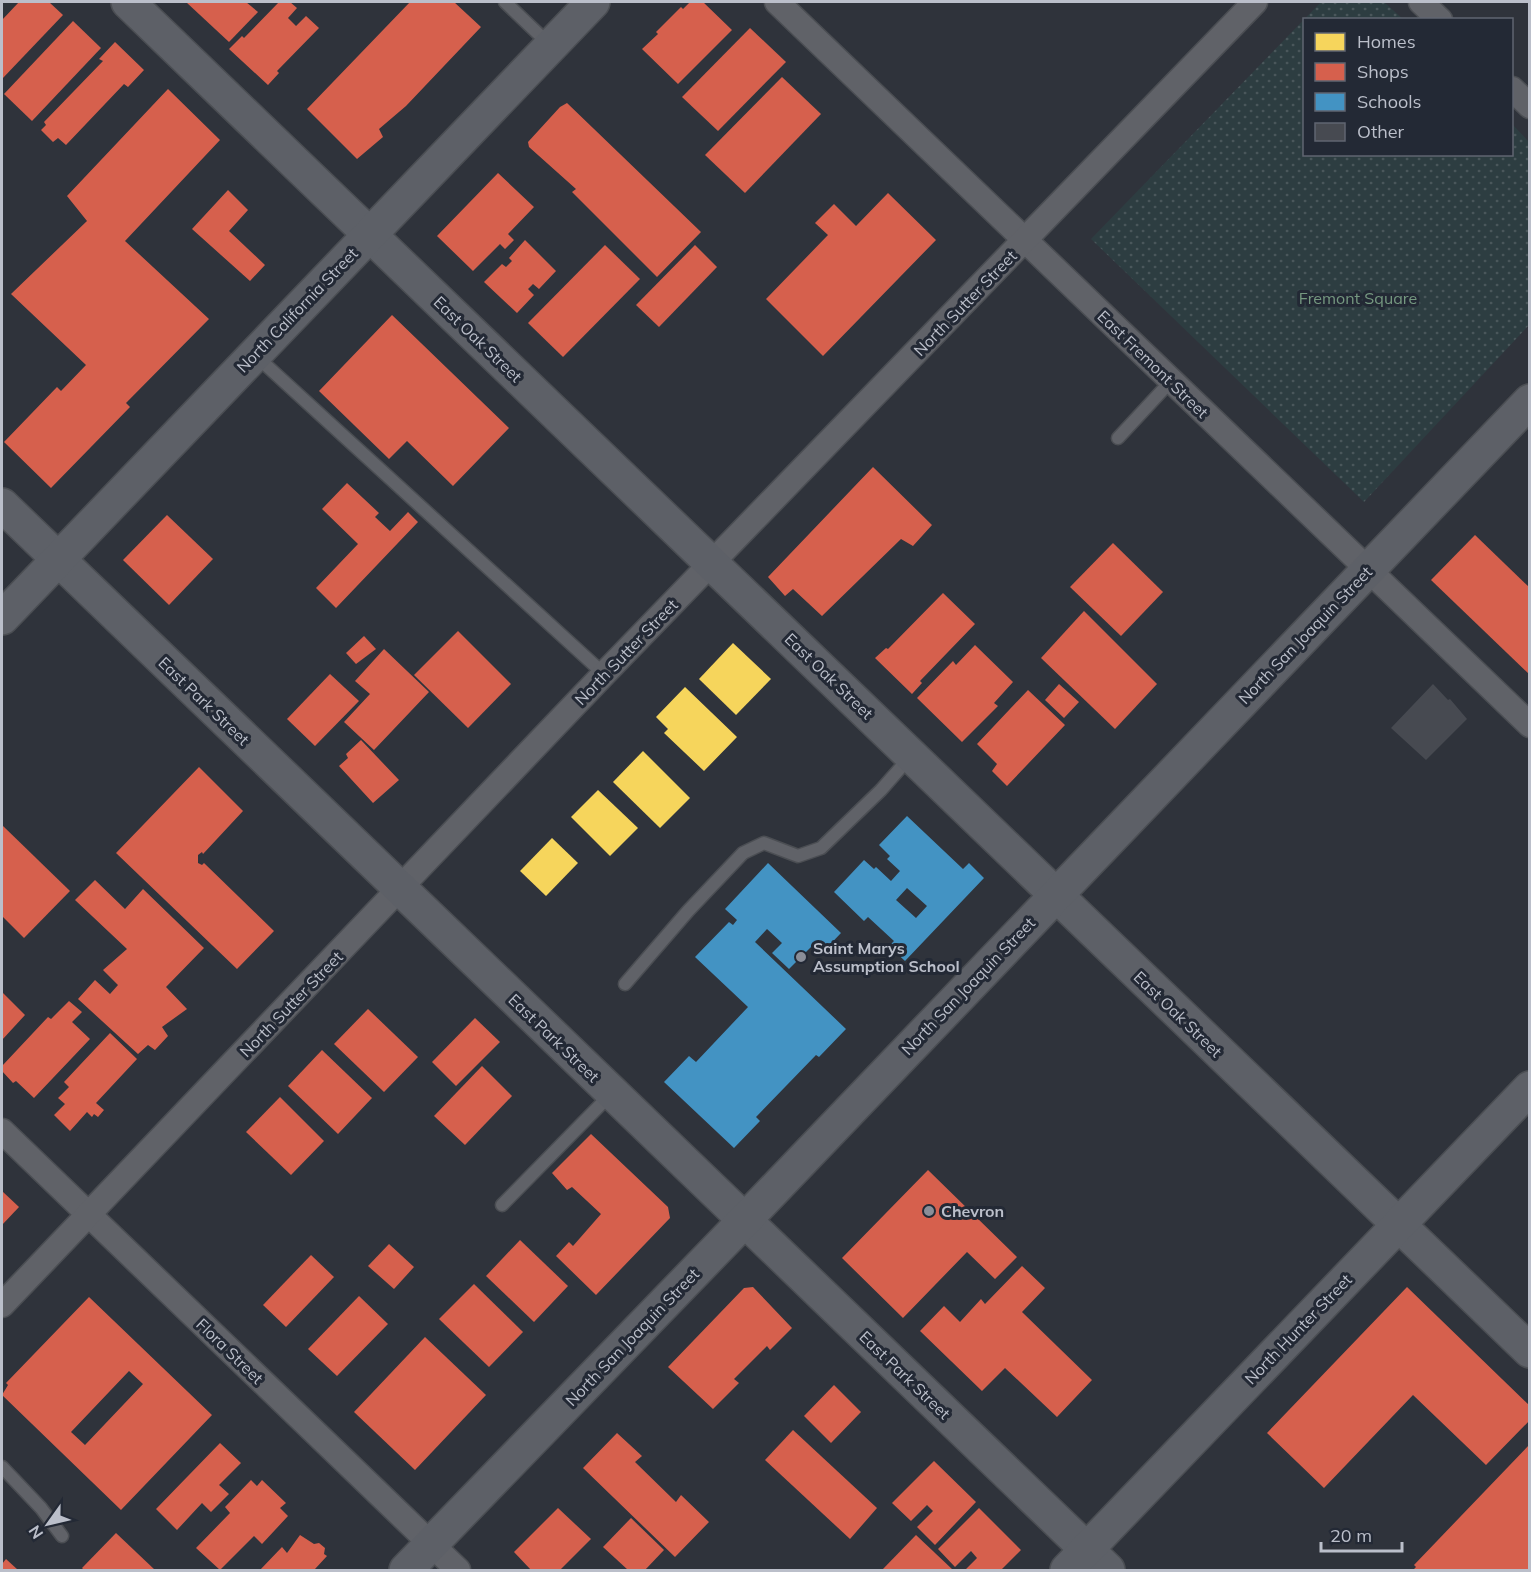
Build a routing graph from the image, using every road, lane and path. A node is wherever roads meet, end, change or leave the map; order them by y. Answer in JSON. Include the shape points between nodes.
{"nodes":[{"id":1,"x":128,"y":2,"type":"edge"},
{"id":2,"x":505,"y":2,"type":"edge"},
{"id":3,"x":593,"y":2,"type":"edge"},
{"id":4,"x":777,"y":2,"type":"edge"},
{"id":5,"x":1255,"y":2,"type":"edge"},
{"id":6,"x":1421,"y":2,"type":"edge"},
{"id":7,"x":1438,"y":18,"type":"edge"},
{"id":8,"x":551,"y":46,"type":"junction"},
{"id":9,"x":1513,"y":90,"type":"edge"},
{"id":10,"x":1530,"y":106,"type":"edge"},
{"id":11,"x":369,"y":235,"type":"junction"},
{"id":12,"x":1025,"y":241,"type":"junction"},
{"id":13,"x":254,"y":354,"type":"junction"},
{"id":14,"x":1171,"y":381,"type":"junction"},
{"id":15,"x":1530,"y":401,"type":"edge"},
{"id":16,"x":1118,"y":438,"type":"dead end"},
{"id":17,"x":2,"y":505,"type":"edge"},
{"id":18,"x":57,"y":560,"type":"junction"},
{"id":19,"x":712,"y":563,"type":"junction"},
{"id":20,"x":1368,"y":570,"type":"junction"},
{"id":21,"x":2,"y":618,"type":"edge"},
{"id":22,"x":604,"y":674,"type":"junction"},
{"id":23,"x":1530,"y":725,"type":"edge"},
{"id":24,"x":911,"y":756,"type":"junction"},
{"id":25,"x":399,"y":890,"type":"junction"},
{"id":26,"x":1055,"y":895,"type":"junction"},
{"id":27,"x":624,"y":984,"type":"dead end"},
{"id":28,"x":1530,"y":1088,"type":"edge"},
{"id":29,"x":611,"y":1094,"type":"junction"},
{"id":30,"x":2,"y":1131,"type":"edge"},
{"id":31,"x":502,"y":1205,"type":"dead end"},
{"id":32,"x":89,"y":1215,"type":"junction"},
{"id":33,"x":744,"y":1221,"type":"junction"},
{"id":34,"x":1398,"y":1224,"type":"junction"},
{"id":35,"x":2,"y":1305,"type":"edge"},
{"id":36,"x":1530,"y":1351,"type":"edge"},
{"id":37,"x":2,"y":1467,"type":"edge"},
{"id":38,"x":62,"y":1536,"type":"dead end"},
{"id":39,"x":431,"y":1545,"type":"junction"},
{"id":40,"x":1087,"y":1564,"type":"edge"},
{"id":41,"x":406,"y":1570,"type":"edge"},
{"id":42,"x":458,"y":1570,"type":"edge"}],
"edges":[{"from":1,"to":11,"type":"street","name":"East Oak Street"},
{"from":2,"to":8,"type":"lane"},
{"from":3,"to":8,"type":"street","name":"North California Street"},
{"from":4,"to":12,"type":"street","name":"East Fremont Street"},
{"from":5,"to":12,"type":"street","name":"North Sutter Street"},
{"from":6,"to":7,"type":"street"},
{"from":8,"to":11,"type":"street","name":"North California Street"},
{"from":9,"to":10,"type":"street"},
{"from":11,"to":13,"type":"street","name":"North California Street"},
{"from":11,"to":19,"type":"street","name":"East Oak Street"},
{"from":12,"to":14,"type":"street","name":"East Fremont Street"},
{"from":12,"to":19,"type":"street","name":"North Sutter Street"},
{"from":13,"to":18,"type":"street","name":"North California Street"},
{"from":13,"to":22,"type":"lane"},
{"from":14,"to":16,"type":"lane"},
{"from":14,"to":20,"type":"street","name":"East Fremont Street"},
{"from":15,"to":20,"type":"street","name":"North San Joaquin Street"},
{"from":17,"to":18,"type":"street","name":"East Park Street"},
{"from":18,"to":21,"type":"street","name":"North California Street"},
{"from":18,"to":25,"type":"street","name":"East Park Street"},
{"from":19,"to":22,"type":"street","name":"North Sutter Street"},
{"from":19,"to":24,"type":"street","name":"East Oak Street"},
{"from":20,"to":23,"type":"street","name":"East Fremont Street"},
{"from":20,"to":26,"type":"street","name":"North San Joaquin Street"},
{"from":22,"to":25,"type":"street","name":"North Sutter Street"},
{"from":24,"to":26,"type":"street","name":"East Oak Street"},
{"from":24,"to":27,"type":"lane","via":[[821,848],[798,856],[764,843],[743,853]]},
{"from":25,"to":29,"type":"street","name":"East Park Street"},
{"from":25,"to":32,"type":"street","name":"North Sutter Street"},
{"from":26,"to":33,"type":"street","name":"North San Joaquin Street"},
{"from":26,"to":34,"type":"street","name":"East Oak Street"},
{"from":28,"to":34,"type":"street","name":"North Hunter Street"},
{"from":29,"to":31,"type":"lane"},
{"from":29,"to":33,"type":"street","name":"East Park Street"},
{"from":30,"to":32,"type":"street","name":"Flora Street"},
{"from":32,"to":35,"type":"street","name":"North Sutter Street"},
{"from":32,"to":39,"type":"street","name":"Flora Street"},
{"from":33,"to":39,"type":"street","name":"North San Joaquin Street"},
{"from":33,"to":40,"type":"street","name":"East Park Street"},
{"from":34,"to":36,"type":"street","name":"East Oak Street"},
{"from":34,"to":40,"type":"street","name":"North Hunter Street"},
{"from":37,"to":38,"type":"lane"},
{"from":39,"to":41,"type":"street","name":"North San Joaquin Street"},
{"from":39,"to":42,"type":"street","name":"Flora Street"}]}
